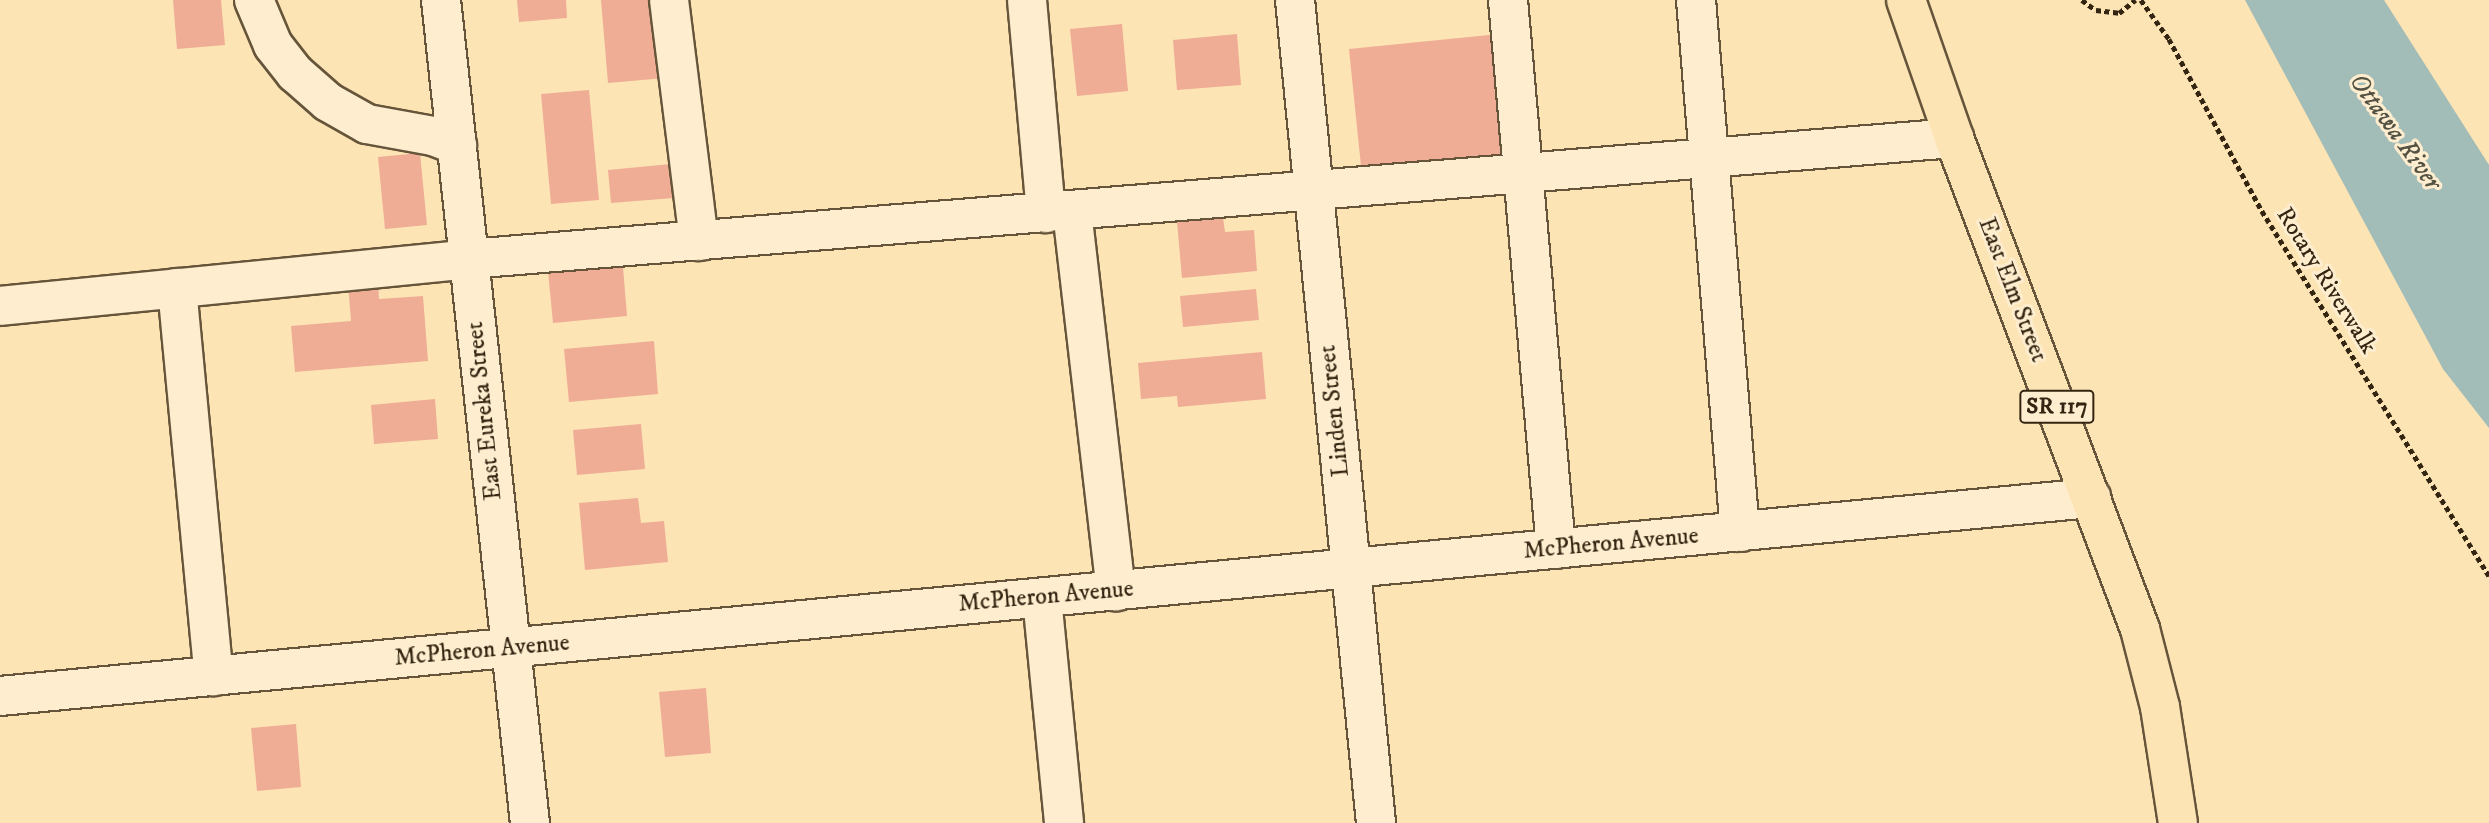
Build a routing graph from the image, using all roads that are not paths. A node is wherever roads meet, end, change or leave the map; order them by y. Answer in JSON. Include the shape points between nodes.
{"nodes":[{"id":1,"x":254,"y":0,"type":"edge"},
{"id":2,"x":441,"y":0,"type":"edge"},
{"id":3,"x":669,"y":0,"type":"edge"},
{"id":4,"x":1027,"y":0,"type":"edge"},
{"id":5,"x":1295,"y":0,"type":"edge"},
{"id":6,"x":1508,"y":0,"type":"edge"},
{"id":7,"x":1696,"y":0,"type":"edge"},
{"id":8,"x":1906,"y":0,"type":"edge"},
{"id":9,"x":1954,"y":138,"type":"junction"},
{"id":10,"x":457,"y":145,"type":"junction"},
{"id":11,"x":1710,"y":160,"type":"junction"},
{"id":12,"x":1523,"y":174,"type":"junction"},
{"id":13,"x":1314,"y":191,"type":"junction"},
{"id":14,"x":1059,"y":212,"type":"junction"},
{"id":15,"x":699,"y":241,"type":"junction"},
{"id":16,"x":469,"y":260,"type":"junction"},
{"id":17,"x":177,"y":288,"type":"junction"},
{"id":18,"x":0,"y":306,"type":"edge"},
{"id":19,"x":2092,"y":498,"type":"junction"},
{"id":20,"x":1740,"y":531,"type":"junction"},
{"id":21,"x":1556,"y":549,"type":"junction"},
{"id":22,"x":1351,"y":568,"type":"junction"},
{"id":23,"x":1116,"y":591,"type":"junction"},
{"id":24,"x":1042,"y":598,"type":"junction"},
{"id":25,"x":511,"y":648,"type":"junction"},
{"id":26,"x":214,"y":676,"type":"junction"},
{"id":27,"x":0,"y":696,"type":"edge"},
{"id":28,"x":530,"y":823,"type":"edge"},
{"id":29,"x":1064,"y":823,"type":"edge"},
{"id":30,"x":1376,"y":823,"type":"edge"},
{"id":31,"x":2178,"y":823,"type":"edge"}],
"edges":[{"from":1,"to":10,"type":"street","via":[[273,45],[295,73],[328,102],[367,124]]},
{"from":2,"to":10,"type":"street","name":"East Eureka Street"},
{"from":3,"to":15,"type":"street"},
{"from":4,"to":14,"type":"street"},
{"from":5,"to":13,"type":"street","name":"Linden Street"},
{"from":6,"to":12,"type":"street"},
{"from":7,"to":11,"type":"street"},
{"from":8,"to":9,"type":"main road","name":"East Elm Street","number":"SR 117"},
{"from":9,"to":11,"type":"street"},
{"from":9,"to":19,"type":"main road","name":"East Elm Street","number":"SR 117"},
{"from":10,"to":16,"type":"street","name":"East Eureka Street"},
{"from":11,"to":12,"type":"street"},
{"from":11,"to":20,"type":"street"},
{"from":12,"to":13,"type":"street"},
{"from":12,"to":21,"type":"street"},
{"from":13,"to":14,"type":"street"},
{"from":13,"to":22,"type":"street","name":"Linden Street"},
{"from":14,"to":15,"type":"street"},
{"from":14,"to":23,"type":"street"},
{"from":15,"to":16,"type":"street"},
{"from":16,"to":17,"type":"street"},
{"from":16,"to":25,"type":"street","name":"East Eureka Street"},
{"from":17,"to":18,"type":"street"},
{"from":17,"to":26,"type":"street"},
{"from":19,"to":20,"type":"street","name":"McPheron Avenue"},
{"from":19,"to":31,"type":"main road","name":"East Elm Street","number":"SR 117","via":[[2140,629],[2160,707]]},
{"from":20,"to":21,"type":"street","name":"McPheron Avenue"},
{"from":21,"to":22,"type":"street","name":"McPheron Avenue"},
{"from":22,"to":23,"type":"street","name":"McPheron Avenue"},
{"from":22,"to":30,"type":"street","name":"Linden Street"},
{"from":23,"to":24,"type":"street","name":"McPheron Avenue"},
{"from":24,"to":25,"type":"street","name":"McPheron Avenue"},
{"from":24,"to":29,"type":"street"},
{"from":25,"to":26,"type":"street","name":"McPheron Avenue"},
{"from":25,"to":28,"type":"street","name":"East Eureka Street"},
{"from":26,"to":27,"type":"street","name":"McPheron Avenue"}]}
